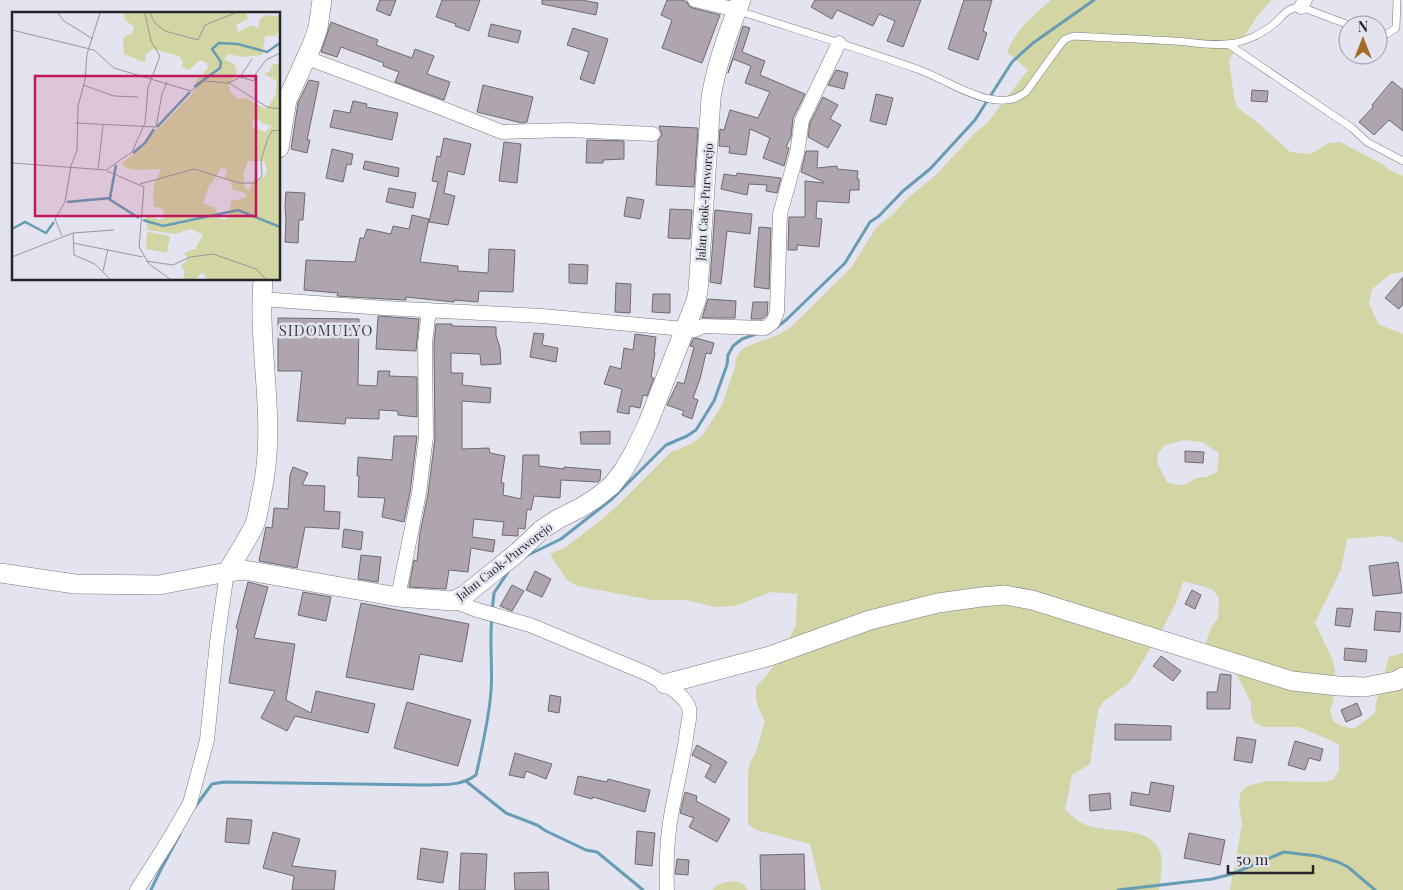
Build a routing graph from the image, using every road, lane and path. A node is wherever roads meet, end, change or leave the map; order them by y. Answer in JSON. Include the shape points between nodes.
{"nodes":[{"id":1,"x":322,"y":0,"type":"edge"},
{"id":2,"x":695,"y":0,"type":"edge"},
{"id":3,"x":1397,"y":0,"type":"edge"},
{"id":4,"x":1303,"y":3,"type":"edge"},
{"id":5,"x":739,"y":5,"type":"edge"},
{"id":6,"x":1338,"y":20,"type":"edge"},
{"id":7,"x":1388,"y":33,"type":"edge"},
{"id":8,"x":839,"y":43,"type":"junction"},
{"id":9,"x":1228,"y":44,"type":"junction"},
{"id":10,"x":307,"y":58,"type":"junction"},
{"id":11,"x":652,"y":134,"type":"dead end"},
{"id":12,"x":280,"y":143,"type":"edge"},
{"id":13,"x":1403,"y":161,"type":"edge"},
{"id":14,"x":263,"y":280,"type":"edge"},
{"id":15,"x":262,"y":299,"type":"junction"},
{"id":16,"x":429,"y":310,"type":"junction"},
{"id":17,"x":684,"y":329,"type":"junction"},
{"id":18,"x":227,"y":572,"type":"junction"},
{"id":19,"x":0,"y":573,"type":"edge"},
{"id":20,"x":398,"y":597,"type":"junction"},
{"id":21,"x":453,"y":602,"type":"junction"},
{"id":22,"x":1403,"y":677,"type":"edge"},
{"id":23,"x":666,"y":684,"type":"junction"},
{"id":24,"x":138,"y":890,"type":"edge"},
{"id":25,"x":667,"y":890,"type":"edge"}],
"edges":[{"from":1,"to":10,"type":"street","via":[[318,28]]},
{"from":2,"to":5,"type":"street"},
{"from":3,"to":7,"type":"lane","via":[[1396,28]]},
{"from":4,"to":6,"type":"lane"},
{"from":4,"to":9,"type":"lane","via":[[1285,12],[1272,26],[1251,39]]},
{"from":5,"to":8,"type":"lane"},
{"from":5,"to":17,"type":"street","name":"Jalan Caok-Purworejo","via":[[710,98],[698,291]]},
{"from":8,"to":9,"type":"lane","via":[[927,72],[981,97],[1011,100],[1026,92],[1065,39],[1074,36]]},
{"from":8,"to":17,"type":"street","via":[[802,120],[797,153],[780,214],[775,317],[768,326],[761,328],[703,326],[695,330]]},
{"from":9,"to":13,"type":"lane","via":[[1352,128],[1367,142]]},
{"from":10,"to":11,"type":"street","via":[[502,132],[568,130]]},
{"from":10,"to":12,"type":"street","via":[[288,100]]},
{"from":14,"to":15,"type":"street"},
{"from":15,"to":16,"type":"street"},
{"from":15,"to":18,"type":"street","via":[[269,412],[266,475],[254,524]]},
{"from":16,"to":17,"type":"street"},
{"from":16,"to":20,"type":"street","via":[[426,437],[419,493]]},
{"from":17,"to":21,"type":"street","name":"Jalan Caok-Purworejo","via":[[648,423],[612,485],[541,530],[496,571]]},
{"from":18,"to":19,"type":"street","name":"Jalan Caok-Purworejo","via":[[159,585],[75,584]]},
{"from":18,"to":20,"type":"street","name":"Jalan Caok-Purworejo","via":[[244,570]]},
{"from":18,"to":24,"type":"street","via":[[207,740],[190,803]]},
{"from":20,"to":21,"type":"street","name":"Jalan Caok-Purworejo"},
{"from":21,"to":23,"type":"street","via":[[530,626]]},
{"from":22,"to":23,"type":"street","via":[[1365,687],[1292,681],[1032,600],[1004,596],[938,603],[870,620],[770,656]]},
{"from":23,"to":25,"type":"street","via":[[689,706],[684,753],[672,812]]}]}
